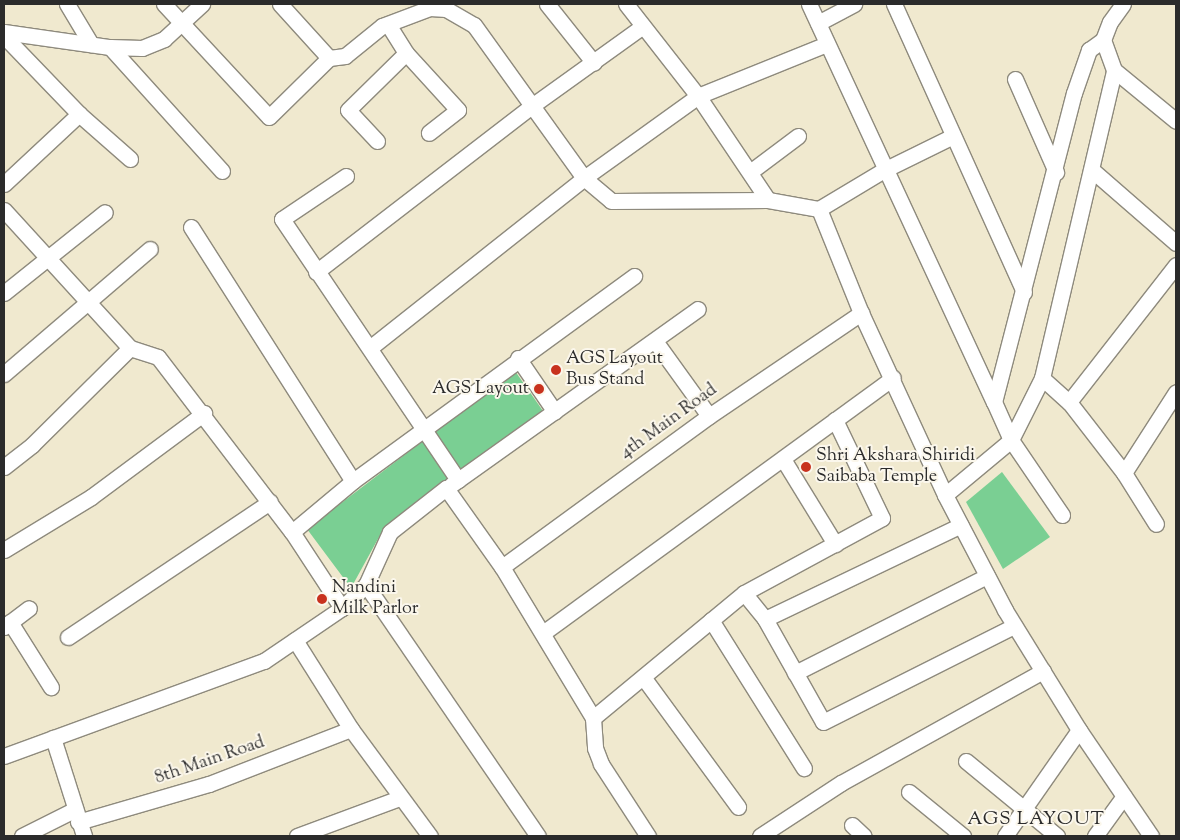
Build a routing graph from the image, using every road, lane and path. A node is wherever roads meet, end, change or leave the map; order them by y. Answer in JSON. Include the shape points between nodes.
{"nodes":[{"id":1,"x":68,"y":4,"type":"edge"},
{"id":2,"x":164,"y":4,"type":"edge"},
{"id":3,"x":202,"y":4,"type":"edge"},
{"id":4,"x":280,"y":4,"type":"edge"},
{"id":5,"x":547,"y":4,"type":"edge"},
{"id":6,"x":626,"y":4,"type":"edge"},
{"id":7,"x":809,"y":4,"type":"edge"},
{"id":8,"x":854,"y":4,"type":"edge"},
{"id":9,"x":894,"y":4,"type":"edge"},
{"id":10,"x":1123,"y":4,"type":"edge"},
{"id":11,"x":182,"y":23,"type":"junction"},
{"id":12,"x":818,"y":23,"type":"junction"},
{"id":13,"x":388,"y":24,"type":"junction"},
{"id":14,"x":643,"y":26,"type":"junction"},
{"id":15,"x":4,"y":32,"type":"edge"},
{"id":16,"x":4,"y":36,"type":"edge"},
{"id":17,"x":1103,"y":40,"type":"junction"},
{"id":18,"x":91,"y":44,"type":"junction"},
{"id":19,"x":827,"y":44,"type":"junction"},
{"id":20,"x":110,"y":47,"type":"junction"},
{"id":21,"x":406,"y":53,"type":"junction"},
{"id":22,"x":329,"y":58,"type":"junction"},
{"id":23,"x":594,"y":62,"type":"junction"},
{"id":24,"x":1114,"y":70,"type":"junction"},
{"id":25,"x":1015,"y":79,"type":"dead end"},
{"id":26,"x":698,"y":96,"type":"junction"},
{"id":27,"x":533,"y":105,"type":"junction"},
{"id":28,"x":79,"y":114,"type":"junction"},
{"id":29,"x":1176,"y":121,"type":"edge"},
{"id":30,"x":430,"y":133,"type":"dead end"},
{"id":31,"x":798,"y":136,"type":"dead end"},
{"id":32,"x":953,"y":136,"type":"junction"},
{"id":33,"x":377,"y":141,"type":"dead end"},
{"id":34,"x":130,"y":159,"type":"dead end"},
{"id":35,"x":884,"y":170,"type":"junction"},
{"id":36,"x":1092,"y":170,"type":"junction"},
{"id":37,"x":222,"y":171,"type":"dead end"},
{"id":38,"x":750,"y":172,"type":"junction"},
{"id":39,"x":1056,"y":172,"type":"junction"},
{"id":40,"x":346,"y":176,"type":"dead end"},
{"id":41,"x":584,"y":178,"type":"junction"},
{"id":42,"x":4,"y":184,"type":"edge"},
{"id":43,"x":768,"y":200,"type":"junction"},
{"id":44,"x":819,"y":209,"type":"junction"},
{"id":45,"x":4,"y":210,"type":"edge"},
{"id":46,"x":105,"y":212,"type":"dead end"},
{"id":47,"x":190,"y":227,"type":"dead end"},
{"id":48,"x":1176,"y":243,"type":"edge"},
{"id":49,"x":150,"y":249,"type":"dead end"},
{"id":50,"x":47,"y":258,"type":"junction"},
{"id":51,"x":1176,"y":265,"type":"edge"},
{"id":52,"x":316,"y":272,"type":"junction"},
{"id":53,"x":634,"y":276,"type":"dead end"},
{"id":54,"x":1024,"y":292,"type":"junction"},
{"id":55,"x":4,"y":293,"type":"edge"},
{"id":56,"x":85,"y":301,"type":"junction"},
{"id":57,"x":698,"y":310,"type":"dead end"},
{"id":58,"x":861,"y":313,"type":"junction"},
{"id":59,"x":655,"y":341,"type":"junction"},
{"id":60,"x":371,"y":347,"type":"junction"},
{"id":61,"x":130,"y":348,"type":"junction"},
{"id":62,"x":518,"y":358,"type":"junction"},
{"id":63,"x":4,"y":374,"type":"edge"},
{"id":64,"x":893,"y":378,"type":"junction"},
{"id":65,"x":1042,"y":378,"type":"junction"},
{"id":66,"x":1176,"y":392,"type":"edge"},
{"id":67,"x":994,"y":402,"type":"junction"},
{"id":68,"x":1069,"y":402,"type":"junction"},
{"id":69,"x":555,"y":412,"type":"junction"},
{"id":70,"x":204,"y":413,"type":"junction"},
{"id":71,"x":709,"y":416,"type":"junction"},
{"id":72,"x":835,"y":420,"type":"junction"},
{"id":73,"x":423,"y":429,"type":"junction"},
{"id":74,"x":1011,"y":440,"type":"junction"},
{"id":75,"x":783,"y":458,"type":"junction"},
{"id":76,"x":4,"y":467,"type":"edge"},
{"id":77,"x":1124,"y":473,"type":"junction"},
{"id":78,"x":353,"y":481,"type":"junction"},
{"id":79,"x":452,"y":484,"type":"junction"},
{"id":80,"x":946,"y":495,"type":"junction"},
{"id":81,"x":270,"y":502,"type":"junction"},
{"id":82,"x":1062,"y":515,"type":"dead end"},
{"id":83,"x":961,"y":524,"type":"junction"},
{"id":84,"x":1156,"y":524,"type":"dead end"},
{"id":85,"x":292,"y":532,"type":"junction"},
{"id":86,"x":835,"y":544,"type":"junction"},
{"id":87,"x":4,"y":550,"type":"edge"},
{"id":88,"x":502,"y":567,"type":"junction"},
{"id":89,"x":987,"y":576,"type":"junction"},
{"id":90,"x":366,"y":585,"type":"junction"},
{"id":91,"x":744,"y":594,"type":"junction"},
{"id":92,"x":29,"y":608,"type":"dead end"},
{"id":93,"x":342,"y":608,"type":"junction"},
{"id":94,"x":765,"y":619,"type":"junction"},
{"id":95,"x":711,"y":620,"type":"junction"},
{"id":96,"x":7,"y":624,"type":"edge"},
{"id":97,"x":1014,"y":626,"type":"junction"},
{"id":98,"x":543,"y":633,"type":"junction"},
{"id":99,"x":68,"y":637,"type":"dead end"},
{"id":100,"x":295,"y":640,"type":"junction"},
{"id":101,"x":1043,"y":671,"type":"junction"},
{"id":102,"x":794,"y":673,"type":"junction"},
{"id":103,"x":643,"y":677,"type":"junction"},
{"id":104,"x":51,"y":687,"type":"dead end"},
{"id":105,"x":593,"y":718,"type":"junction"},
{"id":106,"x":351,"y":729,"type":"junction"},
{"id":107,"x":1079,"y":730,"type":"junction"},
{"id":108,"x":53,"y":738,"type":"junction"},
{"id":109,"x":4,"y":756,"type":"edge"},
{"id":110,"x":966,"y":760,"type":"dead end"},
{"id":111,"x":804,"y":768,"type":"dead end"},
{"id":112,"x":909,"y":792,"type":"dead end"},
{"id":113,"x":1124,"y":796,"type":"junction"},
{"id":114,"x":400,"y":798,"type":"junction"},
{"id":115,"x":738,"y":807,"type":"dead end"},
{"id":116,"x":1024,"y":809,"type":"junction"},
{"id":117,"x":76,"y":816,"type":"junction"},
{"id":118,"x":852,"y":825,"type":"dead end"},
{"id":119,"x":332,"y":831,"type":"edge"},
{"id":120,"x":22,"y":836,"type":"edge"},
{"id":121,"x":84,"y":836,"type":"edge"},
{"id":122,"x":297,"y":836,"type":"edge"},
{"id":123,"x":430,"y":836,"type":"edge"},
{"id":124,"x":538,"y":836,"type":"edge"},
{"id":125,"x":648,"y":836,"type":"edge"},
{"id":126,"x":760,"y":836,"type":"edge"},
{"id":127,"x":864,"y":836,"type":"edge"},
{"id":128,"x":963,"y":836,"type":"edge"},
{"id":129,"x":1005,"y":836,"type":"edge"},
{"id":130,"x":1057,"y":836,"type":"edge"},
{"id":131,"x":1095,"y":836,"type":"edge"},
{"id":132,"x":1151,"y":836,"type":"edge"}],
"edges":[{"from":1,"to":18,"type":"street"},
{"from":2,"to":11,"type":"street"},
{"from":3,"to":11,"type":"street"},
{"from":4,"to":22,"type":"street"},
{"from":5,"to":23,"type":"street"},
{"from":6,"to":14,"type":"street"},
{"from":7,"to":12,"type":"street"},
{"from":8,"to":12,"type":"street"},
{"from":9,"to":32,"type":"street"},
{"from":10,"to":17,"type":"street","via":[[1110,22]]},
{"from":11,"to":20,"type":"street","via":[[155,45]]},
{"from":11,"to":22,"type":"street","via":[[269,117]]},
{"from":12,"to":19,"type":"street"},
{"from":13,"to":21,"type":"street"},
{"from":13,"to":22,"type":"street","via":[[345,56]]},
{"from":13,"to":27,"type":"street","via":[[430,8],[446,9],[474,26]]},
{"from":14,"to":23,"type":"street"},
{"from":14,"to":26,"type":"street"},
{"from":15,"to":18,"type":"street"},
{"from":16,"to":28,"type":"street"},
{"from":17,"to":24,"type":"street"},
{"from":17,"to":39,"type":"street","via":[[1089,50],[1074,93]]},
{"from":18,"to":20,"type":"street"},
{"from":19,"to":26,"type":"street"},
{"from":19,"to":35,"type":"street"},
{"from":20,"to":37,"type":"street"},
{"from":21,"to":30,"type":"street","via":[[458,110]]},
{"from":21,"to":33,"type":"street","via":[[349,108]]},
{"from":23,"to":27,"type":"street"},
{"from":24,"to":29,"type":"street"},
{"from":24,"to":36,"type":"street"},
{"from":25,"to":39,"type":"street"},
{"from":26,"to":38,"type":"street"},
{"from":26,"to":41,"type":"street"},
{"from":27,"to":41,"type":"street"},
{"from":27,"to":52,"type":"street"},
{"from":28,"to":34,"type":"street"},
{"from":28,"to":42,"type":"street"},
{"from":31,"to":38,"type":"street"},
{"from":32,"to":35,"type":"street"},
{"from":32,"to":54,"type":"street"},
{"from":35,"to":44,"type":"street"},
{"from":35,"to":67,"type":"street"},
{"from":36,"to":48,"type":"street"},
{"from":36,"to":65,"type":"street"},
{"from":38,"to":43,"type":"street"},
{"from":39,"to":54,"type":"street"},
{"from":40,"to":52,"type":"street","via":[[282,219]]},
{"from":41,"to":43,"type":"street","via":[[611,201]]},
{"from":41,"to":60,"type":"street"},
{"from":43,"to":44,"type":"street"},
{"from":44,"to":58,"type":"street"},
{"from":45,"to":50,"type":"street"},
{"from":46,"to":50,"type":"street"},
{"from":47,"to":78,"type":"street"},
{"from":49,"to":56,"type":"street"},
{"from":50,"to":55,"type":"street"},
{"from":50,"to":56,"type":"street"},
{"from":51,"to":68,"type":"street"},
{"from":52,"to":60,"type":"street"},
{"from":53,"to":62,"type":"street"},
{"from":54,"to":67,"type":"street"},
{"from":56,"to":61,"type":"street"},
{"from":56,"to":63,"type":"street"},
{"from":57,"to":59,"type":"street"},
{"from":58,"to":64,"type":"street"},
{"from":58,"to":71,"type":"street","name":"4th Main Road"},
{"from":59,"to":69,"type":"street"},
{"from":59,"to":71,"type":"street"},
{"from":60,"to":73,"type":"street"},
{"from":61,"to":70,"type":"street","via":[[158,357]]},
{"from":61,"to":76,"type":"street","via":[[32,445]]},
{"from":62,"to":69,"type":"street"},
{"from":62,"to":73,"type":"street"},
{"from":64,"to":72,"type":"street"},
{"from":64,"to":80,"type":"street"},
{"from":65,"to":68,"type":"street"},
{"from":65,"to":74,"type":"street"},
{"from":66,"to":77,"type":"street"},
{"from":67,"to":74,"type":"street"},
{"from":68,"to":77,"type":"street"},
{"from":69,"to":79,"type":"street"},
{"from":70,"to":81,"type":"street"},
{"from":70,"to":87,"type":"street","via":[[91,497]]},
{"from":71,"to":88,"type":"street","name":"4th Main Road"},
{"from":72,"to":75,"type":"street"},
{"from":72,"to":86,"type":"street","via":[[882,518]]},
{"from":73,"to":78,"type":"street"},
{"from":73,"to":79,"type":"street"},
{"from":74,"to":80,"type":"street"},
{"from":74,"to":82,"type":"street"},
{"from":75,"to":86,"type":"street"},
{"from":75,"to":98,"type":"street"},
{"from":77,"to":84,"type":"street"},
{"from":78,"to":85,"type":"street"},
{"from":79,"to":88,"type":"street"},
{"from":79,"to":90,"type":"street","via":[[390,532]]},
{"from":80,"to":83,"type":"street"},
{"from":81,"to":85,"type":"street"},
{"from":81,"to":99,"type":"street"},
{"from":83,"to":89,"type":"street"},
{"from":83,"to":94,"type":"street"},
{"from":85,"to":93,"type":"street"},
{"from":86,"to":91,"type":"street"},
{"from":88,"to":98,"type":"street"},
{"from":89,"to":97,"type":"street"},
{"from":89,"to":102,"type":"street"},
{"from":90,"to":93,"type":"street"},
{"from":90,"to":124,"type":"street"},
{"from":91,"to":94,"type":"street"},
{"from":91,"to":95,"type":"street"},
{"from":92,"to":96,"type":"street"},
{"from":93,"to":100,"type":"street"},
{"from":94,"to":102,"type":"street"},
{"from":95,"to":103,"type":"street"},
{"from":95,"to":111,"type":"street"},
{"from":96,"to":104,"type":"street"},
{"from":97,"to":101,"type":"street"},
{"from":97,"to":102,"type":"street","via":[[823,722]]},
{"from":98,"to":105,"type":"street"},
{"from":100,"to":106,"type":"street"},
{"from":100,"to":108,"type":"street","via":[[264,661]]},
{"from":101,"to":107,"type":"street"},
{"from":101,"to":126,"type":"street","via":[[841,783]]},
{"from":103,"to":105,"type":"street"},
{"from":103,"to":115,"type":"street"},
{"from":105,"to":125,"type":"street","via":[[595,748],[602,764]]},
{"from":106,"to":114,"type":"street"},
{"from":106,"to":117,"type":"street","name":"8th Main Road","via":[[209,784]]},
{"from":107,"to":113,"type":"street"},
{"from":107,"to":116,"type":"street"},
{"from":108,"to":109,"type":"street"},
{"from":108,"to":117,"type":"street"},
{"from":110,"to":116,"type":"street"},
{"from":112,"to":128,"type":"street"},
{"from":113,"to":131,"type":"street"},
{"from":113,"to":132,"type":"street"},
{"from":114,"to":119,"type":"street"},
{"from":114,"to":123,"type":"street"},
{"from":116,"to":129,"type":"street"},
{"from":116,"to":130,"type":"street"},
{"from":117,"to":120,"type":"street","name":"8th Main Road"},
{"from":117,"to":121,"type":"street"},
{"from":118,"to":127,"type":"street"},
{"from":119,"to":122,"type":"street"}]}
